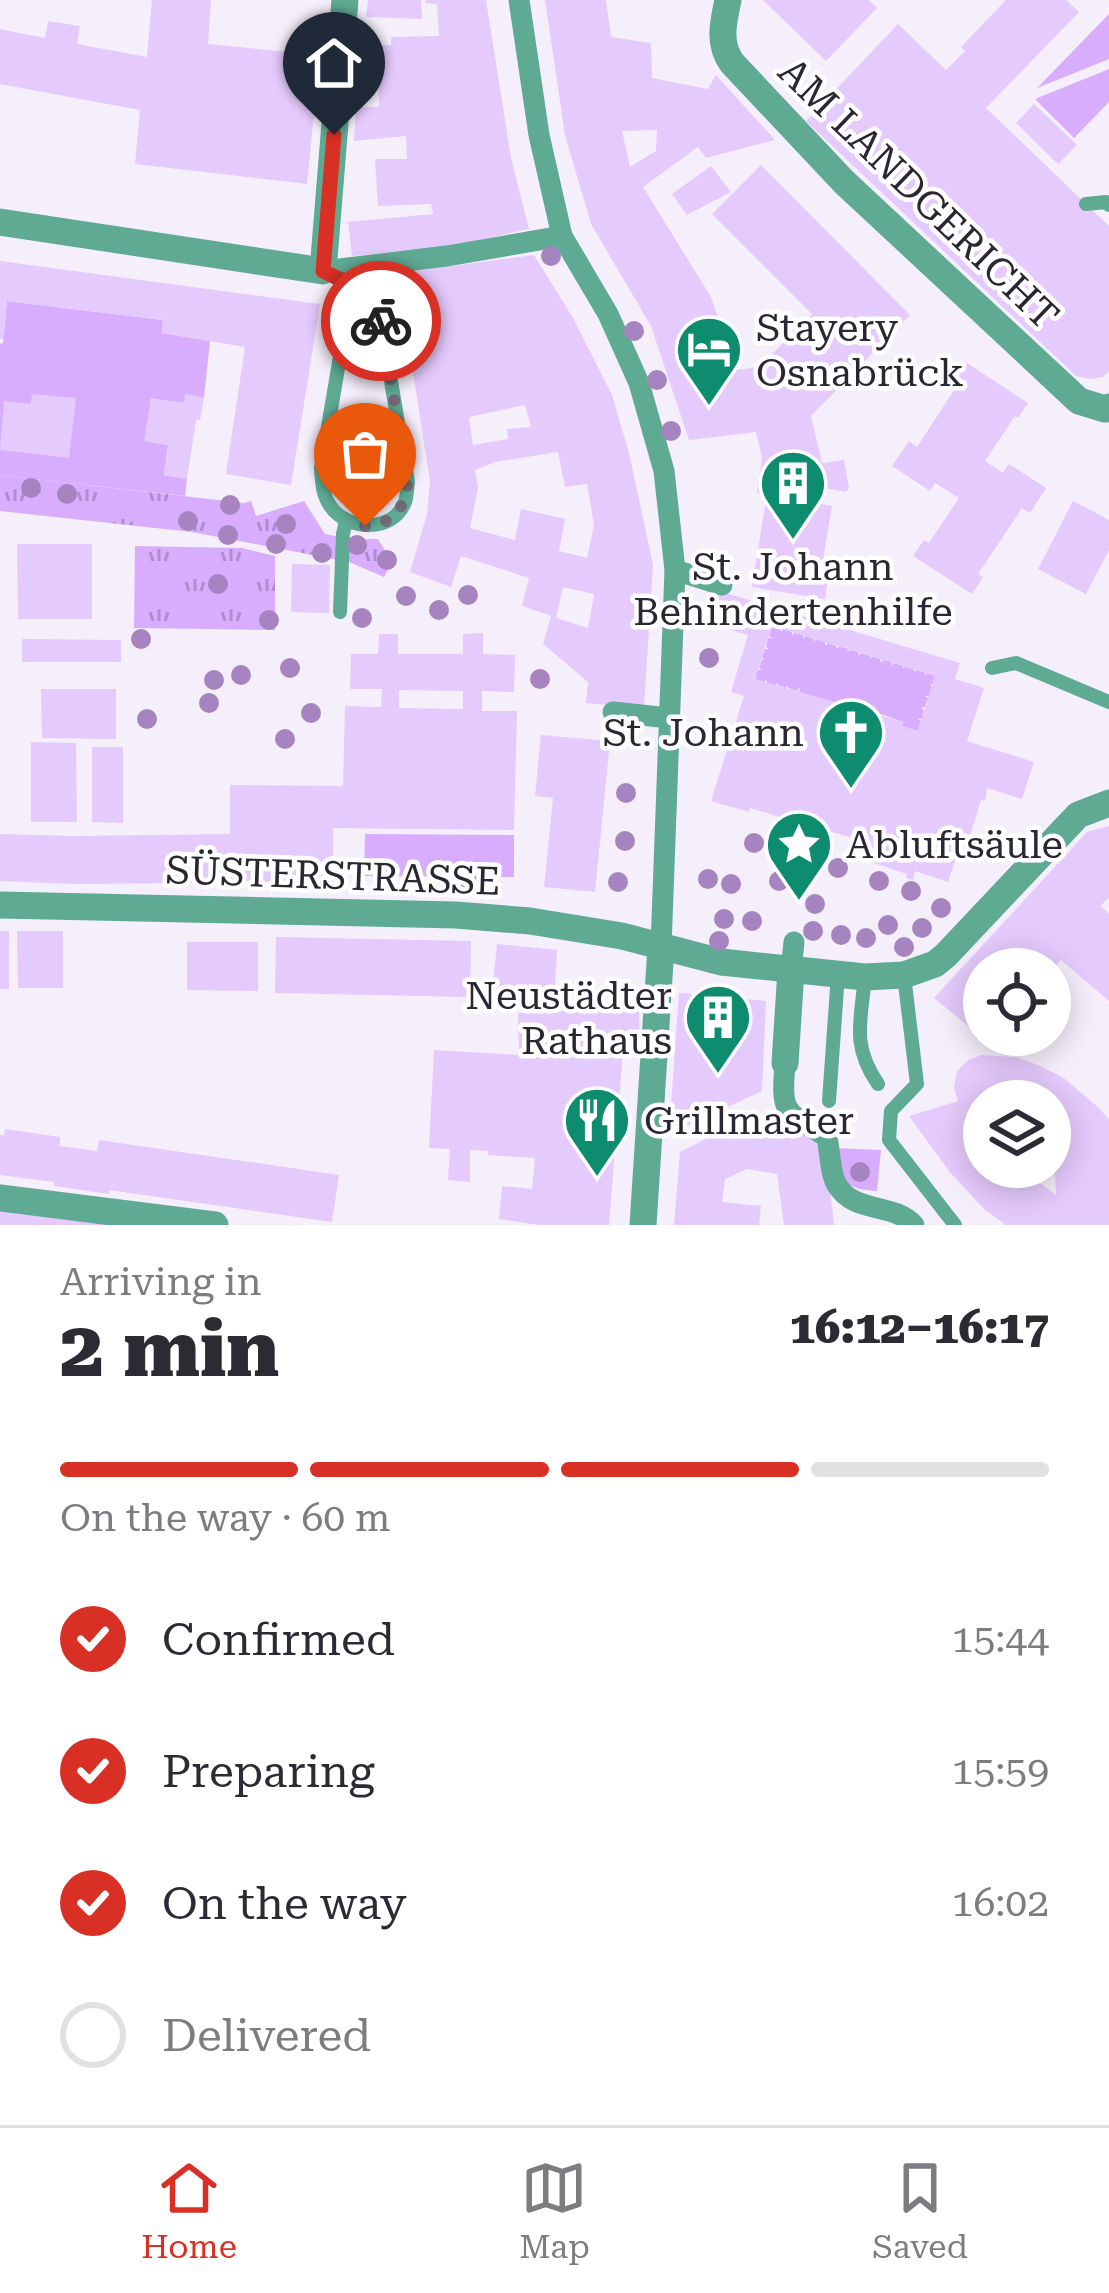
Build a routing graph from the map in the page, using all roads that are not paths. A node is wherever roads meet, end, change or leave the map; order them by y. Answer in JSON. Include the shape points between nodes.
{"nodes":[{"id":1,"x":345,"y":0,"type":"edge"},
{"id":2,"x":519,"y":0,"type":"edge"},
{"id":3,"x":728,"y":0,"type":"edge"},
{"id":4,"x":1086,"y":204,"type":"dead end"},
{"id":5,"x":1109,"y":205,"type":"edge"},
{"id":6,"x":0,"y":222,"type":"edge"},
{"id":7,"x":562,"y":236,"type":"junction"},
{"id":8,"x":332,"y":276,"type":"junction"},
{"id":9,"x":1109,"y":407,"type":"edge"},
{"id":10,"x":346,"y":521,"type":"junction"},
{"id":11,"x":675,"y":570,"type":"junction"},
{"id":12,"x":722,"y":585,"type":"dead end"},
{"id":13,"x":340,"y":612,"type":"dead end"},
{"id":14,"x":992,"y":668,"type":"dead end"},
{"id":15,"x":1109,"y":703,"type":"edge"},
{"id":16,"x":613,"y":712,"type":"dead end"},
{"id":17,"x":669,"y":718,"type":"junction"},
{"id":18,"x":1109,"y":802,"type":"edge"},
{"id":19,"x":0,"y":904,"type":"edge"},
{"id":20,"x":794,"y":941,"type":"dead end"},
{"id":21,"x":662,"y":947,"type":"junction"},
{"id":22,"x":791,"y":970,"type":"junction"},
{"id":23,"x":904,"y":975,"type":"junction"},
{"id":24,"x":851,"y":976,"type":"junction"},
{"id":25,"x":785,"y":1063,"type":"joint"},
{"id":26,"x":878,"y":1084,"type":"dead end"},
{"id":27,"x":829,"y":1100,"type":"dead end"},
{"id":28,"x":0,"y":1198,"type":"edge"},
{"id":29,"x":215,"y":1225,"type":"edge"},
{"id":30,"x":644,"y":1225,"type":"edge"},
{"id":31,"x":914,"y":1225,"type":"edge"},
{"id":32,"x":955,"y":1225,"type":"edge"}],
"edges":[{"from":1,"to":8,"type":"street"},
{"from":2,"to":7,"type":"street"},
{"from":3,"to":9,"type":"street","name":"AM LANDGERICHT","via":[[722,27],[732,64],[844,182],[932,252],[1079,401]]},
{"from":4,"to":5,"type":"lane"},
{"from":6,"to":8,"type":"street"},
{"from":7,"to":8,"type":"street"},
{"from":7,"to":11,"type":"street","via":[[639,383],[664,471]]},
{"from":8,"to":10,"type":"lane","via":[[349,304],[322,489]]},
{"from":8,"to":10,"type":"lane","via":[[358,284],[380,316],[408,482],[395,516],[365,526]]},
{"from":10,"to":13,"type":"lane"},
{"from":11,"to":12,"type":"street"},
{"from":11,"to":17,"type":"street"},
{"from":14,"to":15,"type":"lane","via":[[1016,663]]},
{"from":16,"to":17,"type":"street"},
{"from":17,"to":21,"type":"street"},
{"from":18,"to":23,"type":"street","name":"SÜSTERSTRASSE","via":[[1078,815],[935,964]]},
{"from":19,"to":21,"type":"street","name":"SÜSTERSTRASSE","via":[[456,915]]},
{"from":20,"to":22,"type":"street"},
{"from":21,"to":22,"type":"street","name":"SÜSTERSTRASSE"},
{"from":21,"to":30,"type":"street"},
{"from":22,"to":24,"type":"street","name":"SÜSTERSTRASSE"},
{"from":22,"to":25,"type":"street"},
{"from":23,"to":24,"type":"street","name":"SÜSTERSTRASSE"},
{"from":23,"to":32,"type":"lane","via":[[917,1084],[891,1111],[889,1140]]},
{"from":24,"to":26,"type":"lane","via":[[863,1063]]},
{"from":24,"to":27,"type":"lane"},
{"from":25,"to":31,"type":"street","via":[[787,1112],[827,1136],[836,1184],[855,1203],[904,1214]]},
{"from":28,"to":29,"type":"street"}]}
